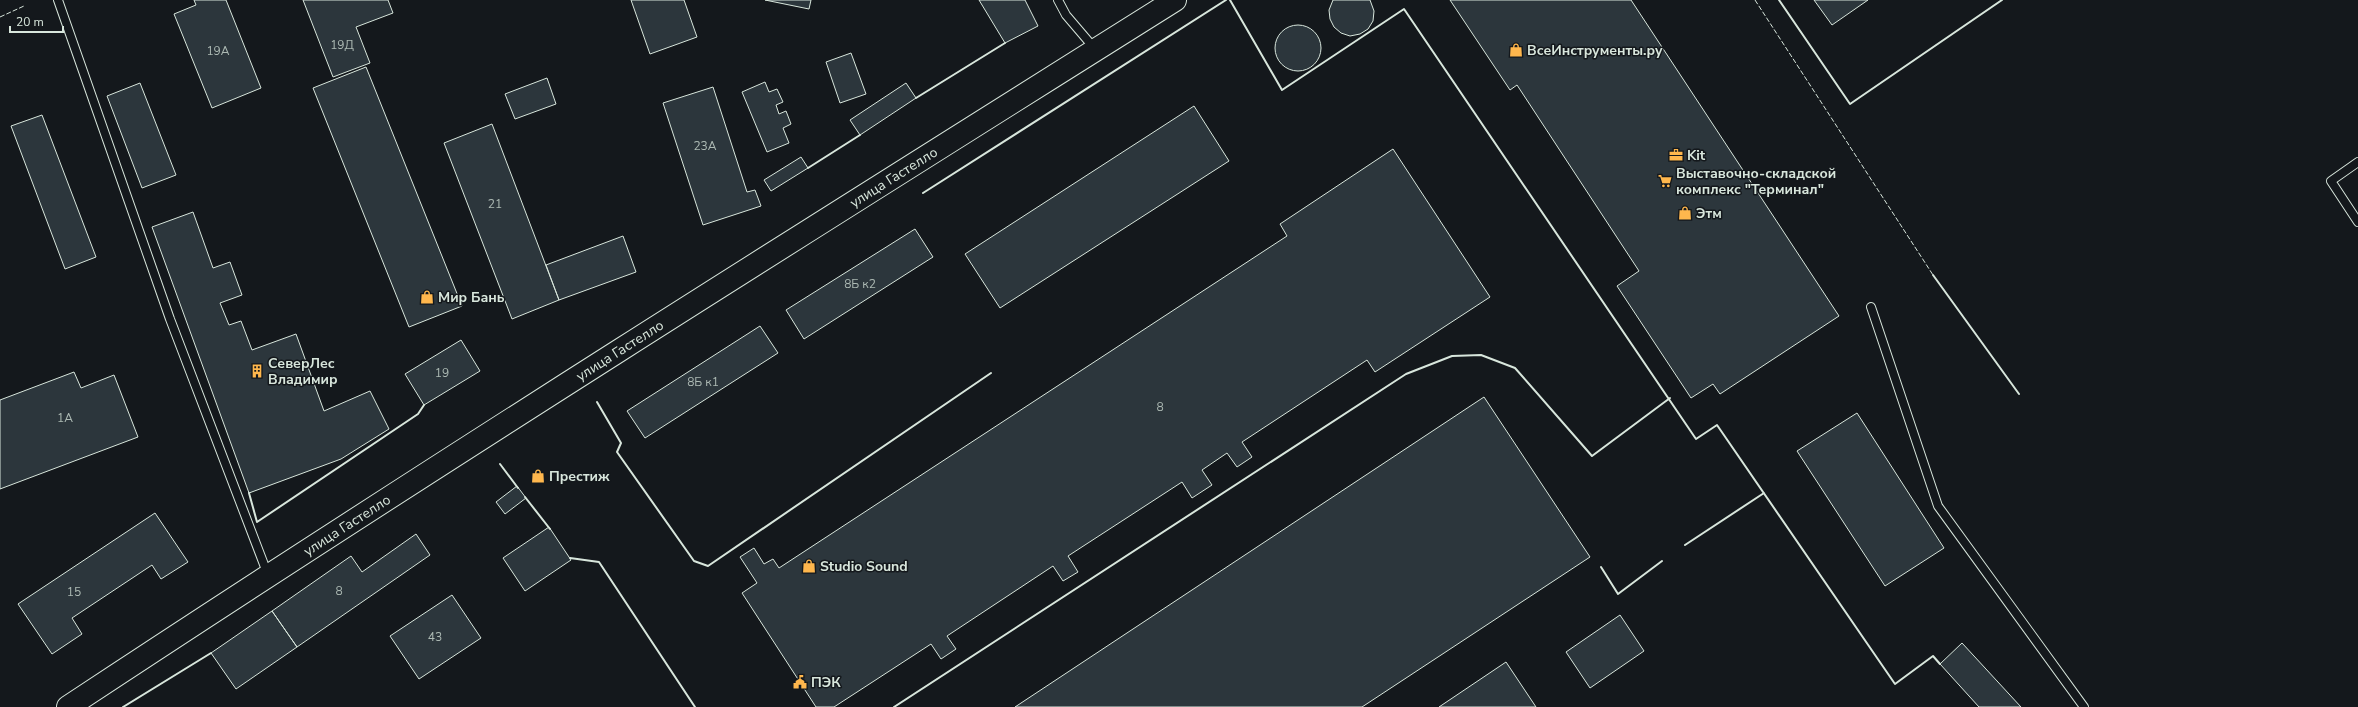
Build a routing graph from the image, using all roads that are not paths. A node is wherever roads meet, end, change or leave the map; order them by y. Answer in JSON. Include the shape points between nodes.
{"nodes":[{"id":1,"x":58,"y":0,"type":"edge"},
{"id":2,"x":1058,"y":0,"type":"edge"},
{"id":3,"x":1175,"y":0,"type":"edge"},
{"id":4,"x":1096,"y":50,"type":"junction"},
{"id":5,"x":2358,"y":162,"type":"edge"},
{"id":6,"x":2358,"y":222,"type":"edge"},
{"id":7,"x":1871,"y":307,"type":"dead end"},
{"id":8,"x":268,"y":575,"type":"junction"},
{"id":9,"x":68,"y":707,"type":"edge"},
{"id":10,"x":2084,"y":707,"type":"edge"}],
"edges":[{"from":1,"to":8,"type":"lane","via":[[170,319]]},
{"from":2,"to":4,"type":"lane","via":[[1066,15]]},
{"from":3,"to":4,"type":"main road","name":"улица Гастелло"},
{"from":4,"to":8,"type":"main road","name":"улица Гастелло"},
{"from":5,"to":6,"type":"lane","via":[[2331,181]]},
{"from":7,"to":10,"type":"lane","via":[[1938,506]]},
{"from":8,"to":9,"type":"main road","name":"улица Гастелло"}]}
